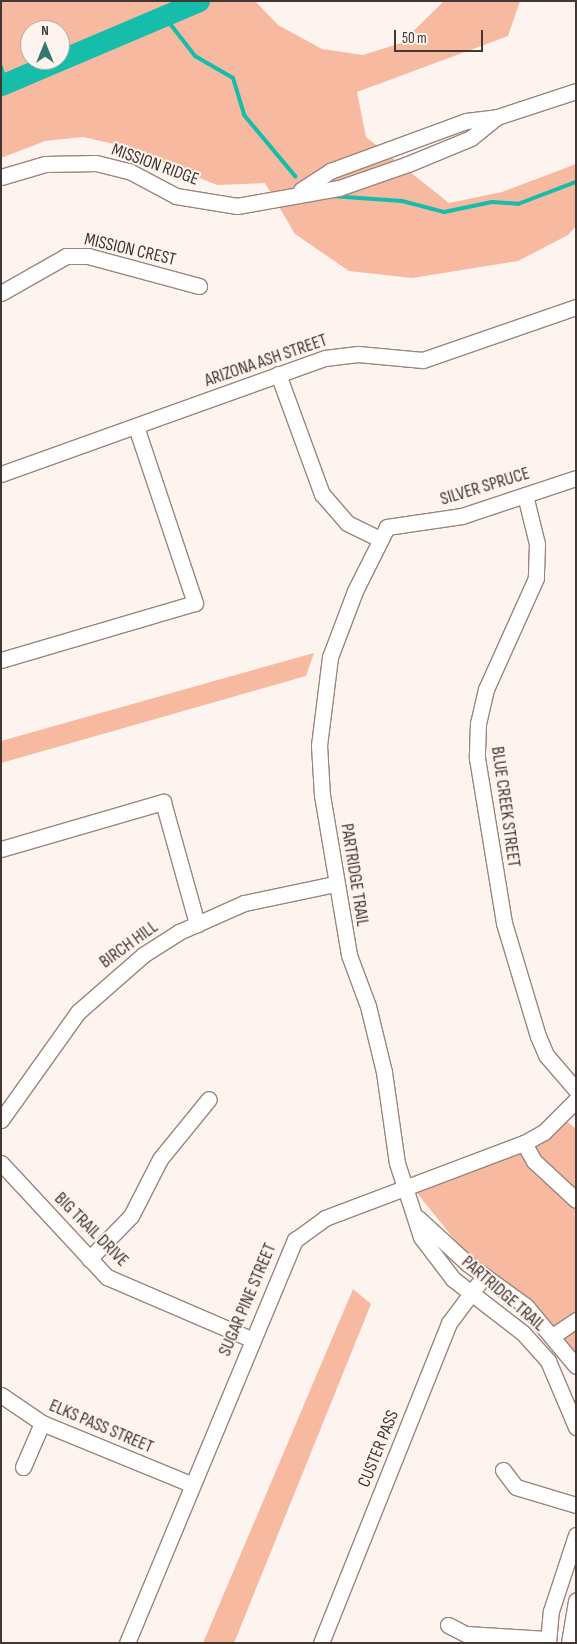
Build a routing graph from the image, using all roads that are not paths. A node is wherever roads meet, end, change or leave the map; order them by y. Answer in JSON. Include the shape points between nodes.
{"nodes":[{"id":1,"x":576,"y":91,"type":"edge"},
{"id":2,"x":496,"y":117,"type":"junction"},
{"id":3,"x":437,"y":132,"type":"junction"},
{"id":4,"x":443,"y":150,"type":"junction"},
{"id":5,"x":370,"y":156,"type":"junction"},
{"id":6,"x":376,"y":175,"type":"junction"},
{"id":7,"x":1,"y":177,"type":"edge"},
{"id":8,"x":296,"y":193,"type":"junction"},
{"id":9,"x":199,"y":286,"type":"dead end"},
{"id":10,"x":1,"y":293,"type":"edge"},
{"id":11,"x":576,"y":307,"type":"edge"},
{"id":12,"x":278,"y":374,"type":"junction"},
{"id":13,"x":136,"y":427,"type":"junction"},
{"id":14,"x":1,"y":474,"type":"edge"},
{"id":15,"x":576,"y":478,"type":"edge"},
{"id":16,"x":525,"y":495,"type":"junction"},
{"id":17,"x":380,"y":538,"type":"junction"},
{"id":18,"x":1,"y":660,"type":"edge"},
{"id":19,"x":1,"y":849,"type":"edge"},
{"id":20,"x":336,"y":884,"type":"junction"},
{"id":21,"x":197,"y":924,"type":"junction"},
{"id":22,"x":576,"y":1090,"type":"edge"},
{"id":23,"x":209,"y":1099,"type":"dead end"},
{"id":24,"x":576,"y":1100,"type":"edge"},
{"id":25,"x":1,"y":1120,"type":"edge"},
{"id":26,"x":524,"y":1143,"type":"junction"},
{"id":27,"x":1,"y":1163,"type":"edge"},
{"id":28,"x":404,"y":1188,"type":"junction"},
{"id":29,"x":576,"y":1200,"type":"edge"},
{"id":30,"x":418,"y":1218,"type":"junction"},
{"id":31,"x":89,"y":1259,"type":"junction"},
{"id":32,"x":484,"y":1276,"type":"junction"},
{"id":33,"x":472,"y":1292,"type":"junction"},
{"id":34,"x":576,"y":1320,"type":"edge"},
{"id":35,"x":554,"y":1335,"type":"junction"},
{"id":36,"x":251,"y":1339,"type":"junction"},
{"id":37,"x":576,"y":1366,"type":"edge"},
{"id":38,"x":576,"y":1371,"type":"edge"},
{"id":39,"x":558,"y":1380,"type":"junction"},
{"id":40,"x":1,"y":1395,"type":"edge"},
{"id":41,"x":42,"y":1423,"type":"junction"},
{"id":42,"x":576,"y":1427,"type":"edge"},
{"id":43,"x":23,"y":1467,"type":"dead end"},
{"id":44,"x":503,"y":1470,"type":"dead end"},
{"id":45,"x":192,"y":1484,"type":"junction"},
{"id":46,"x":576,"y":1505,"type":"edge"},
{"id":47,"x":576,"y":1535,"type":"edge"},
{"id":48,"x":576,"y":1601,"type":"edge"},
{"id":49,"x":448,"y":1625,"type":"dead end"},
{"id":50,"x":548,"y":1641,"type":"edge"},
{"id":51,"x":127,"y":1643,"type":"edge"},
{"id":52,"x":321,"y":1643,"type":"edge"},
{"id":53,"x":568,"y":1643,"type":"edge"}],
"edges":[{"from":1,"to":2,"type":"street","name":"MISSION RIDGE"},
{"from":2,"to":3,"type":"street","name":"MISSION RIDGE","via":[[466,121]]},
{"from":2,"to":4,"type":"street","name":"MISSION RIDGE","via":[[471,138]]},
{"from":3,"to":4,"type":"street"},
{"from":3,"to":5,"type":"street","name":"MISSION RIDGE"},
{"from":4,"to":6,"type":"street","name":"MISSION RIDGE"},
{"from":5,"to":6,"type":"street"},
{"from":5,"to":8,"type":"street","name":"MISSION RIDGE","via":[[330,171]]},
{"from":6,"to":8,"type":"street","name":"MISSION RIDGE","via":[[338,188]]},
{"from":7,"to":8,"type":"street","name":"MISSION RIDGE","via":[[44,164],[79,162],[129,171],[176,196],[209,204],[238,206]]},
{"from":9,"to":10,"type":"street","name":"MISSION CREST","via":[[88,256],[66,256]]},
{"from":11,"to":12,"type":"street","name":"ARIZONA ASH STREET","via":[[434,358],[402,362],[347,354]]},
{"from":12,"to":13,"type":"street","name":"ARIZONA ASH STREET"},
{"from":12,"to":17,"type":"street","via":[[326,500],[347,523]]},
{"from":13,"to":14,"type":"street","name":"ARIZONA ASH STREET"},
{"from":13,"to":18,"type":"street","via":[[195,603]]},
{"from":15,"to":16,"type":"street","name":"SILVER SPRUCE"},
{"from":16,"to":17,"type":"street","name":"SILVER SPRUCE","via":[[462,516],[394,523]]},
{"from":16,"to":22,"type":"street","name":"BLUE CREEK STREET","via":[[537,544],[536,578],[486,689],[478,723],[477,758],[502,912],[538,1036],[546,1055]]},
{"from":17,"to":20,"type":"street","name":"PARTRIDGE TRAIL","via":[[341,624],[323,692],[322,795]]},
{"from":19,"to":21,"type":"street","via":[[163,802]]},
{"from":20,"to":21,"type":"street","name":"BIRCH HILL","via":[[268,896]]},
{"from":20,"to":28,"type":"street","name":"PARTRIDGE TRAIL","via":[[348,955],[368,1006],[384,1072]]},
{"from":21,"to":25,"type":"street","name":"BIRCH HILL","via":[[143,955],[78,1012]]},
{"from":23,"to":31,"type":"street","via":[[160,1159],[131,1216]]},
{"from":24,"to":26,"type":"street","name":"SUGAR PINE STREET","via":[[544,1132]]},
{"from":26,"to":28,"type":"street","name":"SUGAR PINE STREET"},
{"from":26,"to":29,"type":"street","via":[[534,1161]]},
{"from":27,"to":31,"type":"street","name":"BIG TRAIL DRIVE"},
{"from":28,"to":30,"type":"street","name":"PARTRIDGE TRAIL"},
{"from":28,"to":36,"type":"street","name":"SUGAR PINE STREET","via":[[325,1218],[295,1240]]},
{"from":30,"to":32,"type":"street","name":"PARTRIDGE TRAIL"},
{"from":30,"to":33,"type":"street","name":"PARTRIDGE TRAIL","via":[[421,1237],[437,1261]]},
{"from":31,"to":36,"type":"street","name":"BIG TRAIL DRIVE","via":[[127,1288]]},
{"from":32,"to":33,"type":"street","name":"CUSTER PASS"},
{"from":32,"to":35,"type":"street","name":"PARTRIDGE TRAIL","via":[[526,1306]]},
{"from":33,"to":39,"type":"street","name":"PARTRIDGE TRAIL","via":[[523,1333]]},
{"from":33,"to":52,"type":"street","name":"CUSTER PASS","via":[[450,1324]]},
{"from":34,"to":35,"type":"street"},
{"from":35,"to":37,"type":"street","name":"PARTRIDGE TRAIL"},
{"from":36,"to":45,"type":"street","name":"SUGAR PINE STREET"},
{"from":38,"to":39,"type":"street"},
{"from":39,"to":42,"type":"street","name":"PARTRIDGE TRAIL"},
{"from":40,"to":41,"type":"street","name":"ELKS PASS STREET"},
{"from":41,"to":43,"type":"street"},
{"from":41,"to":45,"type":"street","name":"ELKS PASS STREET"},
{"from":44,"to":46,"type":"street","via":[[516,1487]]},
{"from":45,"to":51,"type":"street","name":"SUGAR PINE STREET"},
{"from":47,"to":50,"type":"street","via":[[551,1611]]},
{"from":48,"to":53,"type":"street"},
{"from":49,"to":50,"type":"street","via":[[466,1634]]}]}
